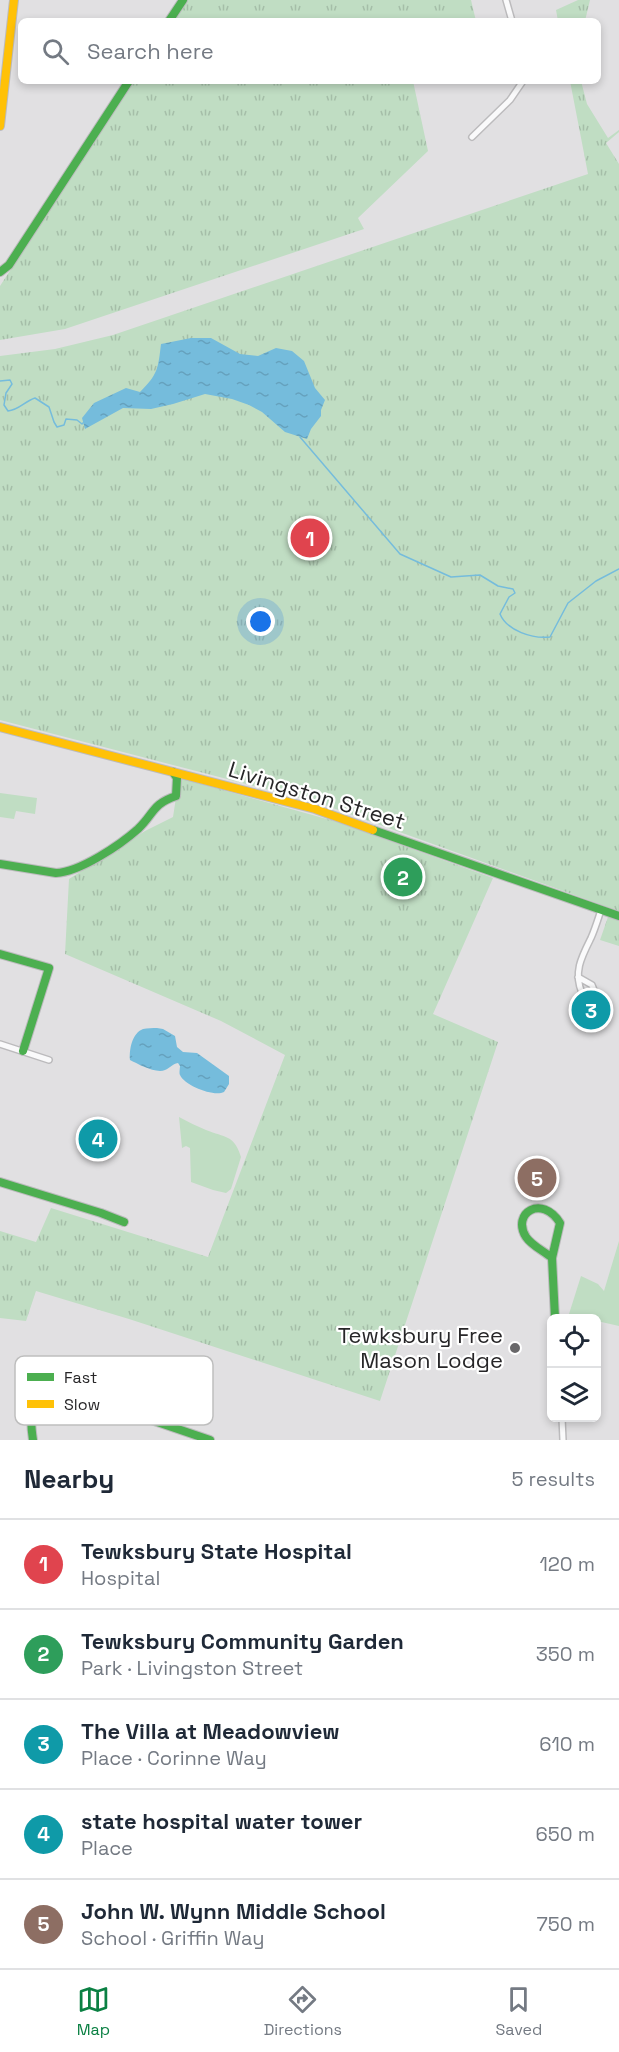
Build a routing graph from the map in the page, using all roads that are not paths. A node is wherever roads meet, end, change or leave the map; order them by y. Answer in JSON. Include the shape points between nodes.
{"nodes":[{"id":1,"x":14,"y":0,"type":"edge"},
{"id":2,"x":183,"y":0,"type":"edge"},
{"id":3,"x":506,"y":0,"type":"edge"},
{"id":4,"x":171,"y":18,"type":"edge"},
{"id":5,"x":511,"y":18,"type":"edge"},
{"id":6,"x":127,"y":84,"type":"edge"},
{"id":7,"x":521,"y":84,"type":"edge"},
{"id":8,"x":0,"y":126,"type":"edge"},
{"id":9,"x":472,"y":137,"type":"dead end"},
{"id":10,"x":0,"y":272,"type":"edge"},
{"id":11,"x":0,"y":727,"type":"edge"},
{"id":12,"x":173,"y":772,"type":"junction"},
{"id":13,"x":0,"y":864,"type":"edge"},
{"id":14,"x":602,"y":910,"type":"junction"},
{"id":15,"x":619,"y":916,"type":"edge"},
{"id":16,"x":0,"y":954,"type":"edge"},
{"id":17,"x":578,"y":977,"type":"dead end"},
{"id":18,"x":0,"y":1044,"type":"edge"},
{"id":19,"x":23,"y":1051,"type":"junction"},
{"id":20,"x":49,"y":1060,"type":"dead end"},
{"id":21,"x":0,"y":1182,"type":"edge"},
{"id":22,"x":123,"y":1222,"type":"dead end"},
{"id":23,"x":552,"y":1258,"type":"junction"},
{"id":24,"x":555,"y":1314,"type":"edge"},
{"id":25,"x":562,"y":1422,"type":"edge"},
{"id":26,"x":31,"y":1425,"type":"edge"},
{"id":27,"x":166,"y":1425,"type":"edge"},
{"id":28,"x":33,"y":1440,"type":"edge"},
{"id":29,"x":210,"y":1440,"type":"edge"},
{"id":30,"x":563,"y":1440,"type":"edge"}],
"edges":[{"from":1,"to":8,"type":"street"},
{"from":2,"to":4,"type":"street"},
{"from":3,"to":5,"type":"street"},
{"from":6,"to":10,"type":"street","via":[[9,265]]},
{"from":7,"to":9,"type":"street"},
{"from":11,"to":12,"type":"street","name":"Livingston Street"},
{"from":12,"to":13,"type":"street","via":[[177,778],[176,796],[161,800],[139,829],[68,872]]},
{"from":12,"to":14,"type":"street","name":"Livingston Street","via":[[332,814]]},
{"from":14,"to":15,"type":"street","name":"Livingston Street"},
{"from":14,"to":17,"type":"street","via":[[580,958]]},
{"from":16,"to":19,"type":"street","via":[[49,968]]},
{"from":18,"to":19,"type":"street"},
{"from":19,"to":20,"type":"street"},
{"from":21,"to":22,"type":"street"},
{"from":23,"to":23,"type":"street","via":[[558,1217],[543,1207],[535,1208],[523,1218],[522,1227],[532,1244]]},
{"from":23,"to":24,"type":"street"},
{"from":25,"to":30,"type":"street"},
{"from":26,"to":28,"type":"street"},
{"from":27,"to":29,"type":"street"}]}
